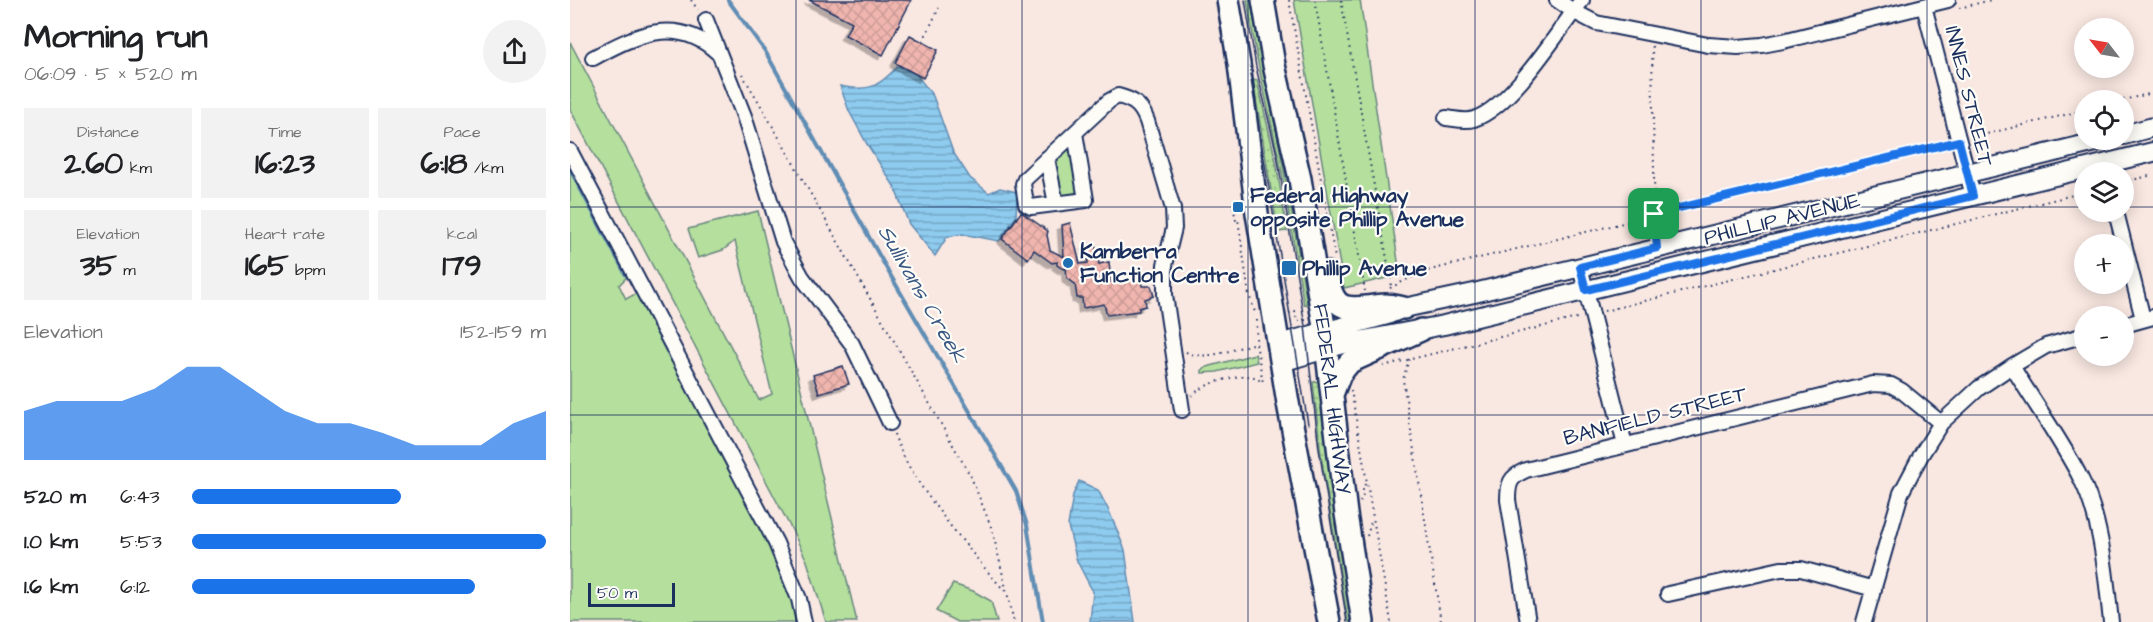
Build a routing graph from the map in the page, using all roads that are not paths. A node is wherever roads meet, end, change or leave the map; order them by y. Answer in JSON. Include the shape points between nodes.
{"nodes":[{"id":1,"x":1215,"y":0,"type":"edge"},
{"id":2,"x":1228,"y":0,"type":"edge"},
{"id":3,"x":1263,"y":0,"type":"edge"},
{"id":4,"x":1557,"y":0,"type":"edge"},
{"id":5,"x":1954,"y":4,"type":"edge"},
{"id":6,"x":1578,"y":6,"type":"edge"},
{"id":7,"x":1924,"y":6,"type":"junction"},
{"id":8,"x":706,"y":20,"type":"road end"},
{"id":9,"x":1234,"y":38,"type":"junction"},
{"id":10,"x":719,"y":53,"type":"junction"},
{"id":11,"x":593,"y":58,"type":"dead end"},
{"id":12,"x":1446,"y":118,"type":"dead end"},
{"id":13,"x":2153,"y":128,"type":"edge"},
{"id":14,"x":1074,"y":133,"type":"junction"},
{"id":15,"x":2134,"y":133,"type":"edge"},
{"id":16,"x":2074,"y":147,"type":"edge"},
{"id":17,"x":570,"y":151,"type":"edge"},
{"id":18,"x":2153,"y":152,"type":"edge"},
{"id":19,"x":1047,"y":158,"type":"junction"},
{"id":20,"x":2123,"y":162,"type":"edge"},
{"id":21,"x":1967,"y":173,"type":"junction"},
{"id":22,"x":2074,"y":175,"type":"edge"},
{"id":23,"x":1300,"y":180,"type":"junction"},
{"id":24,"x":1973,"y":196,"type":"junction"},
{"id":25,"x":1056,"y":204,"type":"junction"},
{"id":26,"x":2119,"y":222,"type":"edge"},
{"id":27,"x":1580,"y":267,"type":"junction"},
{"id":28,"x":1586,"y":290,"type":"junction"},
{"id":29,"x":1404,"y":308,"type":"junction"},
{"id":30,"x":2148,"y":318,"type":"edge"},
{"id":31,"x":1421,"y":330,"type":"junction"},
{"id":32,"x":2074,"y":338,"type":"edge"},
{"id":33,"x":1326,"y":340,"type":"junction"},
{"id":34,"x":1280,"y":353,"type":"junction"},
{"id":35,"x":2012,"y":366,"type":"junction"},
{"id":36,"x":1342,"y":392,"type":"junction"},
{"id":37,"x":1182,"y":410,"type":"dead end"},
{"id":38,"x":890,"y":423,"type":"road end"},
{"id":39,"x":1941,"y":423,"type":"junction"},
{"id":40,"x":1626,"y":445,"type":"junction"},
{"id":41,"x":1874,"y":589,"type":"junction"},
{"id":42,"x":1668,"y":594,"type":"dead end"},
{"id":43,"x":804,"y":622,"type":"edge"},
{"id":44,"x":1329,"y":622,"type":"edge"},
{"id":45,"x":1363,"y":622,"type":"edge"},
{"id":46,"x":1528,"y":622,"type":"edge"},
{"id":47,"x":1864,"y":622,"type":"edge"},
{"id":48,"x":2111,"y":622,"type":"edge"}],
"edges":[{"from":1,"to":9,"type":"highway"},
{"from":2,"to":9,"type":"highway","name":"FEDERAL HIGHWAY"},
{"from":3,"to":23,"type":"highway","name":"FEDERAL HIGHWAY"},
{"from":4,"to":6,"type":"street"},
{"from":5,"to":7,"type":"street"},
{"from":6,"to":7,"type":"street","via":[[1596,22],[1708,45],[1762,45]]},
{"from":6,"to":12,"type":"street","via":[[1514,90],[1492,110],[1472,120]]},
{"from":7,"to":21,"type":"street","name":"INNES STREET"},
{"from":8,"to":10,"type":"street"},
{"from":9,"to":34,"type":"highway","name":"FEDERAL HIGHWAY"},
{"from":10,"to":11,"type":"street","via":[[696,36],[664,31],[615,46]]},
{"from":10,"to":38,"type":"street","via":[[755,149],[783,242],[802,277],[852,344]]},
{"from":13,"to":15,"type":"main road"},
{"from":14,"to":19,"type":"street"},
{"from":14,"to":25,"type":"street","via":[[1086,200]]},
{"from":14,"to":37,"type":"street","via":[[1118,96],[1138,105],[1147,121],[1173,209],[1165,295]]},
{"from":16,"to":21,"type":"main road","name":"PHILLIP AVENUE"},
{"from":17,"to":43,"type":"street","via":[[776,543]]},
{"from":18,"to":20,"type":"main road","name":"PHILLIP AVENUE"},
{"from":19,"to":25,"type":"street"},
{"from":19,"to":25,"type":"street","via":[[1025,179],[1026,204]]},
{"from":21,"to":24,"type":"street","name":"INNES STREET"},
{"from":21,"to":27,"type":"main road","name":"PHILLIP AVENUE"},
{"from":22,"to":24,"type":"main road","name":"PHILLIP AVENUE"},
{"from":23,"to":29,"type":"highway","via":[[1316,202],[1329,289],[1334,298],[1351,309],[1387,305]]},
{"from":23,"to":33,"type":"highway","name":"FEDERAL HIGHWAY"},
{"from":24,"to":28,"type":"main road","name":"PHILLIP AVENUE"},
{"from":26,"to":30,"type":"street"},
{"from":27,"to":28,"type":"street"},
{"from":27,"to":29,"type":"main road","name":"PHILLIP AVENUE"},
{"from":28,"to":31,"type":"main road","name":"PHILLIP AVENUE"},
{"from":28,"to":40,"type":"street"},
{"from":29,"to":33,"type":"main road","name":"PHILLIP AVENUE"},
{"from":31,"to":33,"type":"main road","name":"PHILLIP AVENUE","via":[[1343,344]]},
{"from":31,"to":36,"type":"highway","via":[[1350,362],[1341,372]]},
{"from":32,"to":35,"type":"street","via":[[2046,346]]},
{"from":33,"to":34,"type":"main road","name":"PHILLIP AVENUE"},
{"from":33,"to":36,"type":"highway","name":"FEDERAL HIGHWAY"},
{"from":34,"to":44,"type":"highway","name":"FEDERAL HIGHWAY"},
{"from":35,"to":39,"type":"street","via":[[1979,388]]},
{"from":35,"to":48,"type":"street","via":[[2082,480],[2096,521]]},
{"from":36,"to":45,"type":"highway","name":"FEDERAL HIGHWAY","via":[[1346,514]]},
{"from":39,"to":40,"type":"street","name":"BANFIELD STREET","via":[[1902,391],[1891,385],[1873,384]]},
{"from":39,"to":41,"type":"street","via":[[1901,493]]},
{"from":40,"to":46,"type":"street","name":"BANFIELD STREET","via":[[1526,470],[1515,475],[1508,486]]},
{"from":41,"to":42,"type":"street","via":[[1801,568]]},
{"from":41,"to":47,"type":"street"}]}
